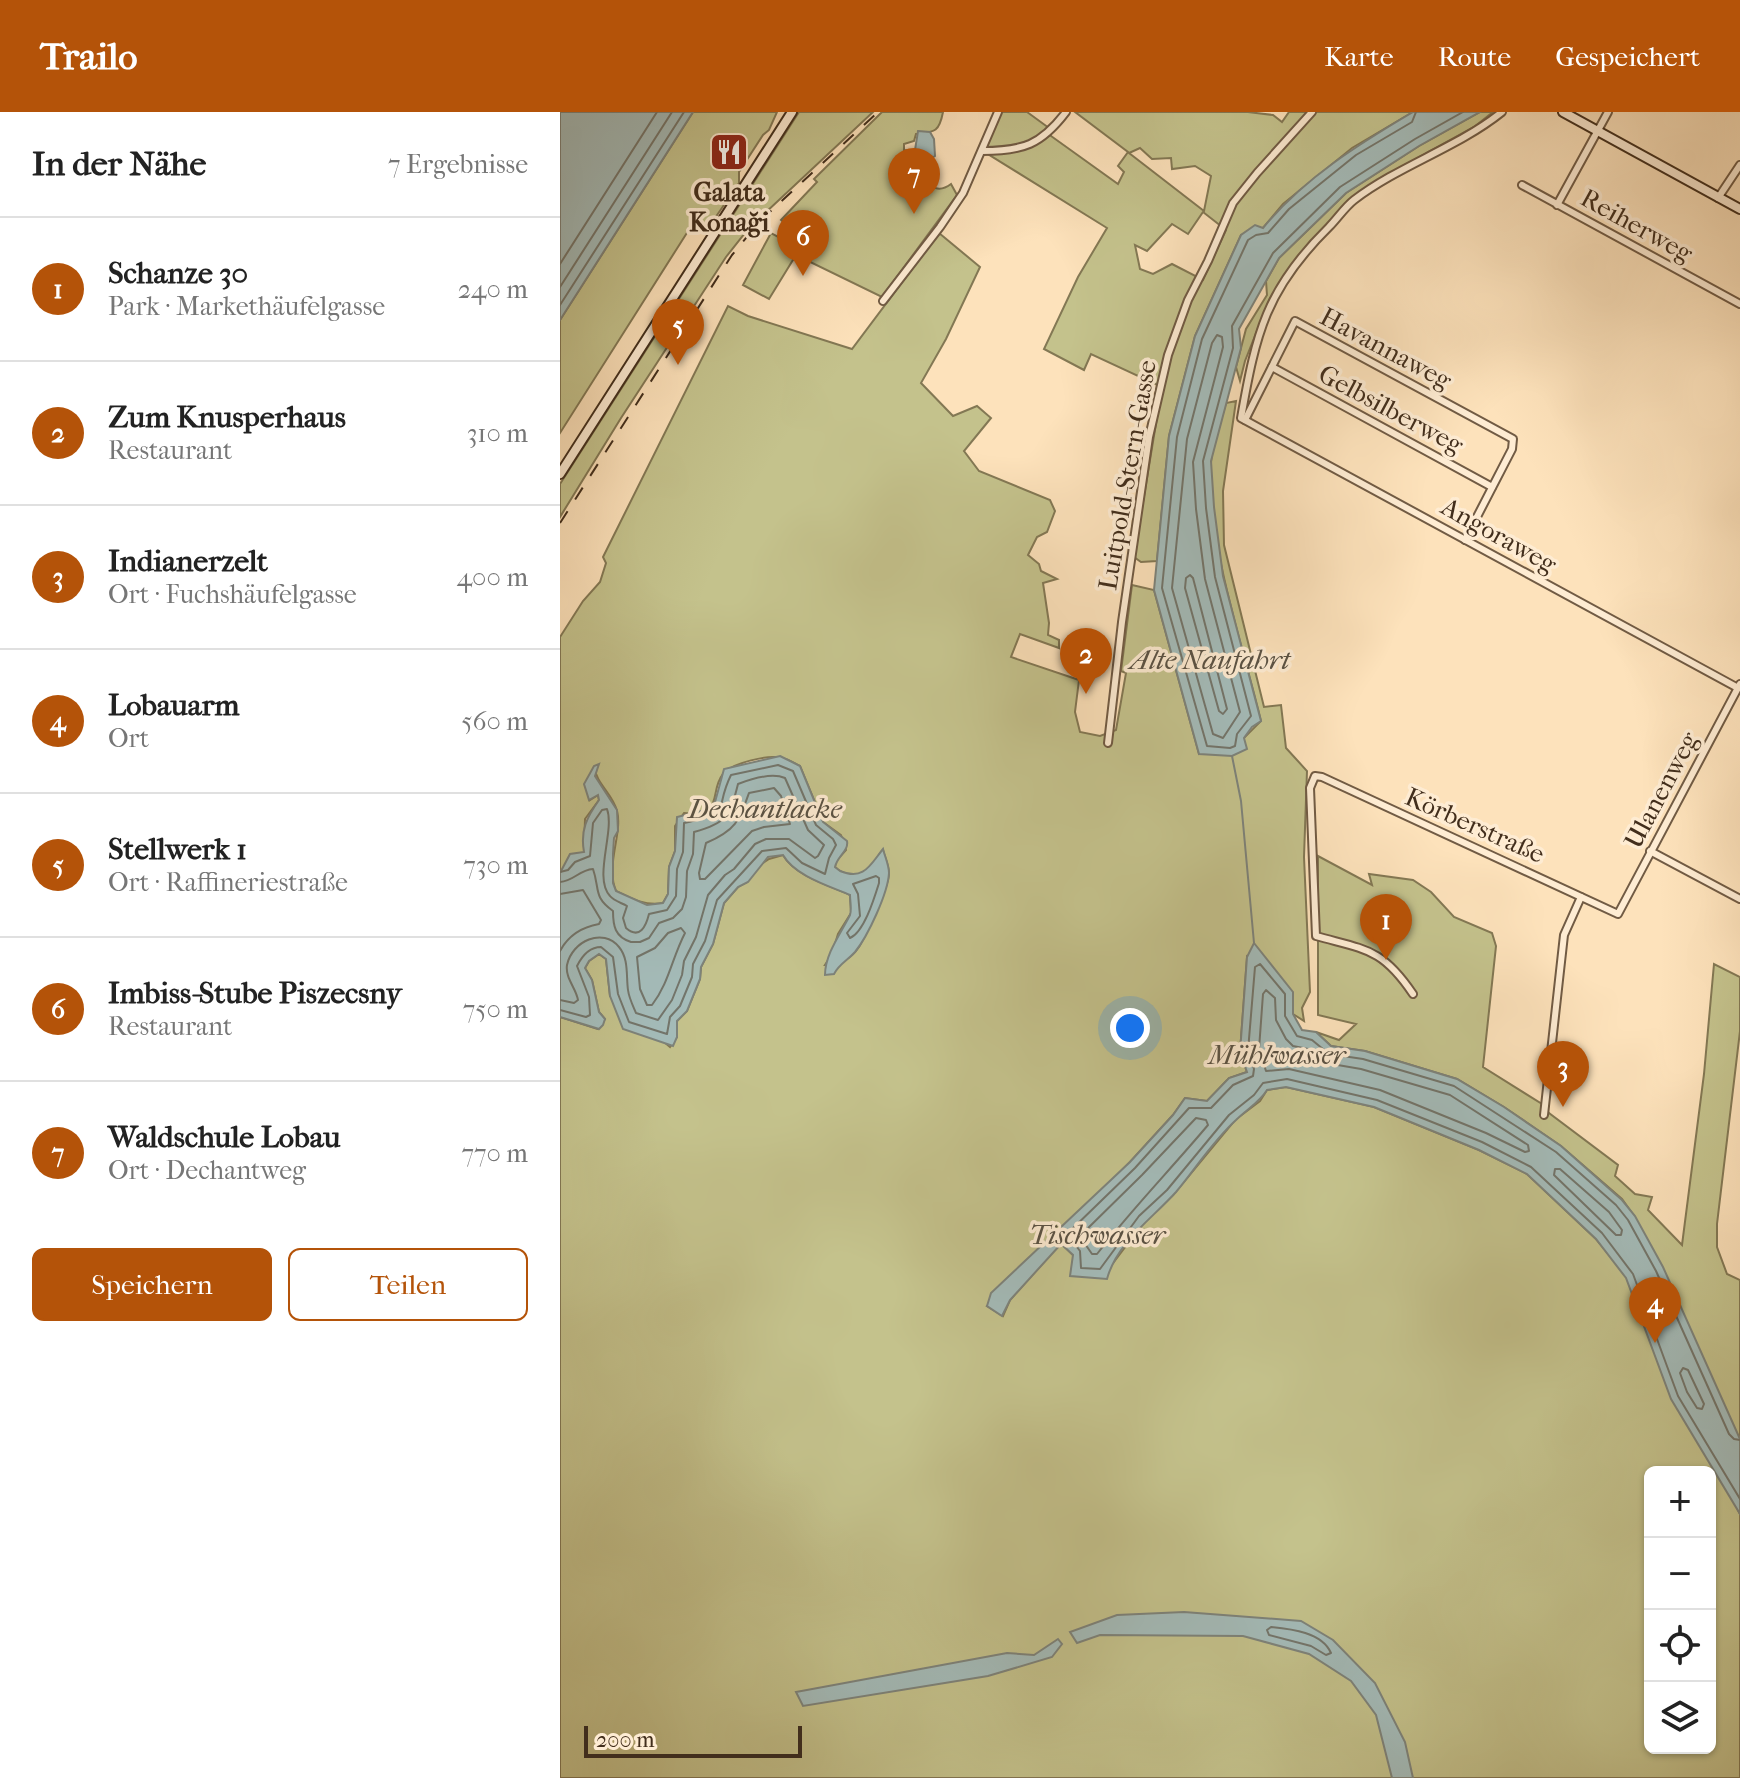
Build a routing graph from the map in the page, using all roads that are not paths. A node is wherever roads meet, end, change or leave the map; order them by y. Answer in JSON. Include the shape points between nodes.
{"nodes":[{"id":1,"x":792,"y":112,"type":"edge"},
{"id":2,"x":998,"y":112,"type":"edge"},
{"id":3,"x":1066,"y":112,"type":"edge"},
{"id":4,"x":1312,"y":112,"type":"edge"},
{"id":5,"x":1502,"y":112,"type":"edge"},
{"id":6,"x":1563,"y":112,"type":"edge"},
{"id":7,"x":1608,"y":112,"type":"edge"},
{"id":8,"x":1597,"y":131,"type":"junction"},
{"id":9,"x":982,"y":151,"type":"junction"},
{"id":10,"x":1740,"y":165,"type":"edge"},
{"id":11,"x":1522,"y":185,"type":"dead end"},
{"id":12,"x":1718,"y":198,"type":"junction"},
{"id":13,"x":1557,"y":205,"type":"junction"},
{"id":14,"x":1740,"y":209,"type":"edge"},
{"id":15,"x":883,"y":301,"type":"dead end"},
{"id":16,"x":1740,"y":304,"type":"edge"},
{"id":17,"x":1272,"y":367,"type":"junction"},
{"id":18,"x":1243,"y":419,"type":"junction"},
{"id":19,"x":560,"y":474,"type":"edge"},
{"id":20,"x":1492,"y":487,"type":"junction"},
{"id":21,"x":1465,"y":540,"type":"junction"},
{"id":22,"x":1739,"y":686,"type":"edge"},
{"id":23,"x":1108,"y":743,"type":"dead end"},
{"id":24,"x":1650,"y":851,"type":"junction"},
{"id":25,"x":1581,"y":897,"type":"junction"},
{"id":26,"x":1740,"y":899,"type":"edge"},
{"id":27,"x":1618,"y":914,"type":"joint"},
{"id":28,"x":1413,"y":994,"type":"dead end"},
{"id":29,"x":1544,"y":1115,"type":"dead end"}],
"edges":[{"from":1,"to":19,"type":"street"},
{"from":2,"to":9,"type":"street"},
{"from":3,"to":9,"type":"street","via":[[1033,145]]},
{"from":4,"to":23,"type":"street","name":"Luitpold-Stern-Gasse","via":[[1233,203],[1168,355],[1149,437]]},
{"from":5,"to":18,"type":"street","via":[[1352,202],[1314,241],[1270,302],[1253,352]]},
{"from":6,"to":8,"type":"street"},
{"from":7,"to":8,"type":"street","name":"Reiherweg"},
{"from":8,"to":12,"type":"street"},
{"from":8,"to":13,"type":"street","name":"Reiherweg"},
{"from":9,"to":15,"type":"street","via":[[963,193]]},
{"from":10,"to":12,"type":"street"},
{"from":11,"to":13,"type":"street","name":"Reiherweg"},
{"from":12,"to":14,"type":"street"},
{"from":13,"to":16,"type":"street","name":"Reiherweg"},
{"from":17,"to":18,"type":"street","name":"Havannaweg"},
{"from":17,"to":20,"type":"street","name":"Gelbsilberweg"},
{"from":17,"to":20,"type":"street","name":"Havannaweg","via":[[1295,321],[1513,439]]},
{"from":18,"to":21,"type":"street","name":"Angoraweg"},
{"from":20,"to":21,"type":"street"},
{"from":21,"to":22,"type":"street","name":"Angoraweg"},
{"from":22,"to":24,"type":"street","name":"Ulanenweg"},
{"from":24,"to":26,"type":"street"},
{"from":24,"to":27,"type":"street","name":"Ulanenweg"},
{"from":25,"to":27,"type":"street","name":"Körberstraße"},
{"from":25,"to":28,"type":"street","name":"Körberstraße","via":[[1315,776],[1310,802],[1316,936],[1374,952],[1397,970]]},
{"from":25,"to":29,"type":"street","via":[[1564,935]]}]}
